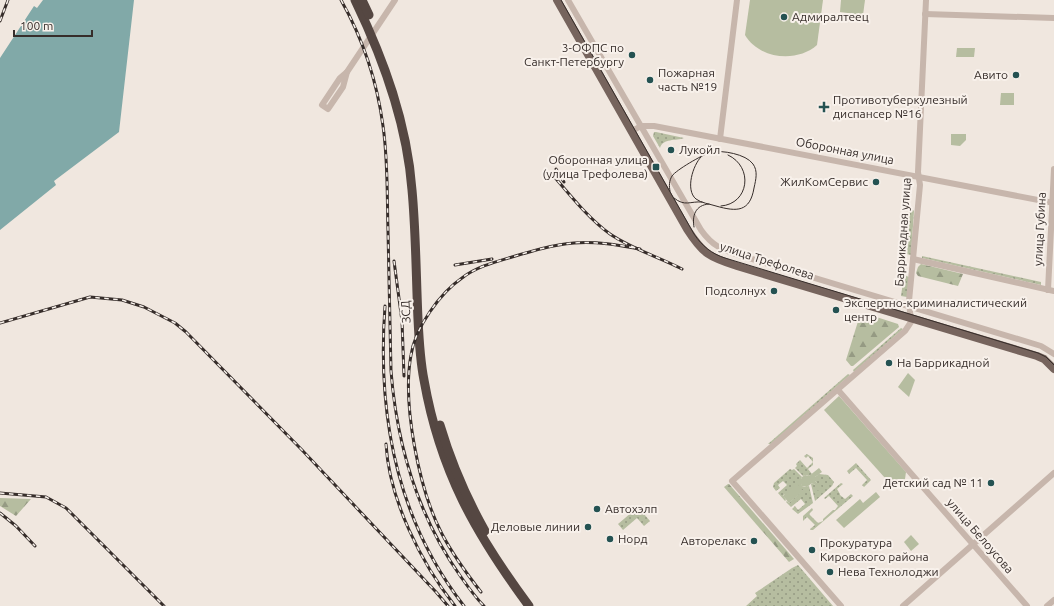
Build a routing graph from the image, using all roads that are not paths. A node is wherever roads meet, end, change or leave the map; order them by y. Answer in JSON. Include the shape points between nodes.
{"nodes":[{"id":1,"x":355,"y":0,"type":"edge"},
{"id":2,"x":362,"y":0,"type":"edge"},
{"id":3,"x":395,"y":0,"type":"edge"},
{"id":4,"x":557,"y":0,"type":"edge"},
{"id":5,"x":568,"y":0,"type":"edge"},
{"id":6,"x":737,"y":0,"type":"edge"},
{"id":7,"x":926,"y":0,"type":"edge"},
{"id":8,"x":925,"y":14,"type":"junction"},
{"id":9,"x":1054,"y":18,"type":"edge"},
{"id":10,"x":347,"y":72,"type":"junction"},
{"id":11,"x":641,"y":126,"type":"junction"},
{"id":12,"x":632,"y":131,"type":"junction"},
{"id":13,"x":720,"y":138,"type":"junction"},
{"id":14,"x":1054,"y":169,"type":"edge"},
{"id":15,"x":919,"y":177,"type":"junction"},
{"id":16,"x":1053,"y":203,"type":"edge"},
{"id":17,"x":913,"y":259,"type":"junction"},
{"id":18,"x":1051,"y":291,"type":"edge"},
{"id":19,"x":910,"y":306,"type":"junction"},
{"id":20,"x":910,"y":318,"type":"junction"},
{"id":21,"x":1054,"y":354,"type":"edge"},
{"id":22,"x":1054,"y":369,"type":"edge"},
{"id":23,"x":838,"y":390,"type":"junction"},
{"id":24,"x":1054,"y":473,"type":"edge"},
{"id":25,"x":973,"y":544,"type":"junction"},
{"id":26,"x":1054,"y":600,"type":"edge"},
{"id":27,"x":529,"y":606,"type":"edge"},
{"id":28,"x":537,"y":606,"type":"edge"},
{"id":29,"x":841,"y":606,"type":"edge"},
{"id":30,"x":903,"y":606,"type":"edge"},
{"id":31,"x":1027,"y":606,"type":"edge"},
{"id":32,"x":1047,"y":606,"type":"edge"}],
"edges":[{"from":1,"to":27,"type":"highway","name":"ЗСД","via":[[387,72],[400,116],[412,190],[420,353],[438,441],[466,511],[506,576]]},
{"from":2,"to":28,"type":"highway","name":"ЗСД","via":[[392,71],[405,114],[414,161],[418,190],[426,352],[439,420],[471,506],[496,549]]},
{"from":3,"to":10,"type":"street"},
{"from":4,"to":12,"type":"main road","name":"улица Трефолева"},
{"from":5,"to":11,"type":"street","name":"улица Трефолева"},
{"from":6,"to":13,"type":"street"},
{"from":7,"to":8,"type":"street","name":"Баррикадная улица"},
{"from":8,"to":9,"type":"street"},
{"from":8,"to":15,"type":"street","name":"Баррикадная улица"},
{"from":10,"to":10,"type":"street","via":[[322,105],[328,109],[343,87]]},
{"from":11,"to":12,"type":"street"},
{"from":11,"to":13,"type":"street","name":"Оборонная улица"},
{"from":11,"to":19,"type":"street","name":"улица Трефолева","via":[[706,238],[718,248]]},
{"from":12,"to":20,"type":"main road","name":"улица Трефолева","via":[[687,229],[706,253],[737,266]]},
{"from":13,"to":15,"type":"street","name":"Оборонная улица"},
{"from":14,"to":16,"type":"street","name":"улица Губина"},
{"from":15,"to":16,"type":"street","name":"Оборонная улица"},
{"from":15,"to":17,"type":"street","name":"Баррикадная улица"},
{"from":16,"to":18,"type":"street","name":"улица Губина"},
{"from":17,"to":18,"type":"street"},
{"from":17,"to":19,"type":"street","name":"Баррикадная улица"},
{"from":19,"to":20,"type":"street","name":"Баррикадная улица"},
{"from":19,"to":21,"type":"street","name":"улица Трефолева","via":[[1041,346]]},
{"from":20,"to":22,"type":"main road","name":"улица Трефолева","via":[[1037,356]]},
{"from":20,"to":23,"type":"street","name":"Баррикадная улица","via":[[911,322],[905,331]]},
{"from":23,"to":25,"type":"street","name":"улица Белоусова"},
{"from":23,"to":29,"type":"street","name":"Баррикадная улица","via":[[732,482]]},
{"from":24,"to":25,"type":"street"},
{"from":25,"to":30,"type":"street"},
{"from":25,"to":31,"type":"street","name":"улица Белоусова"},
{"from":26,"to":32,"type":"street"}]}
